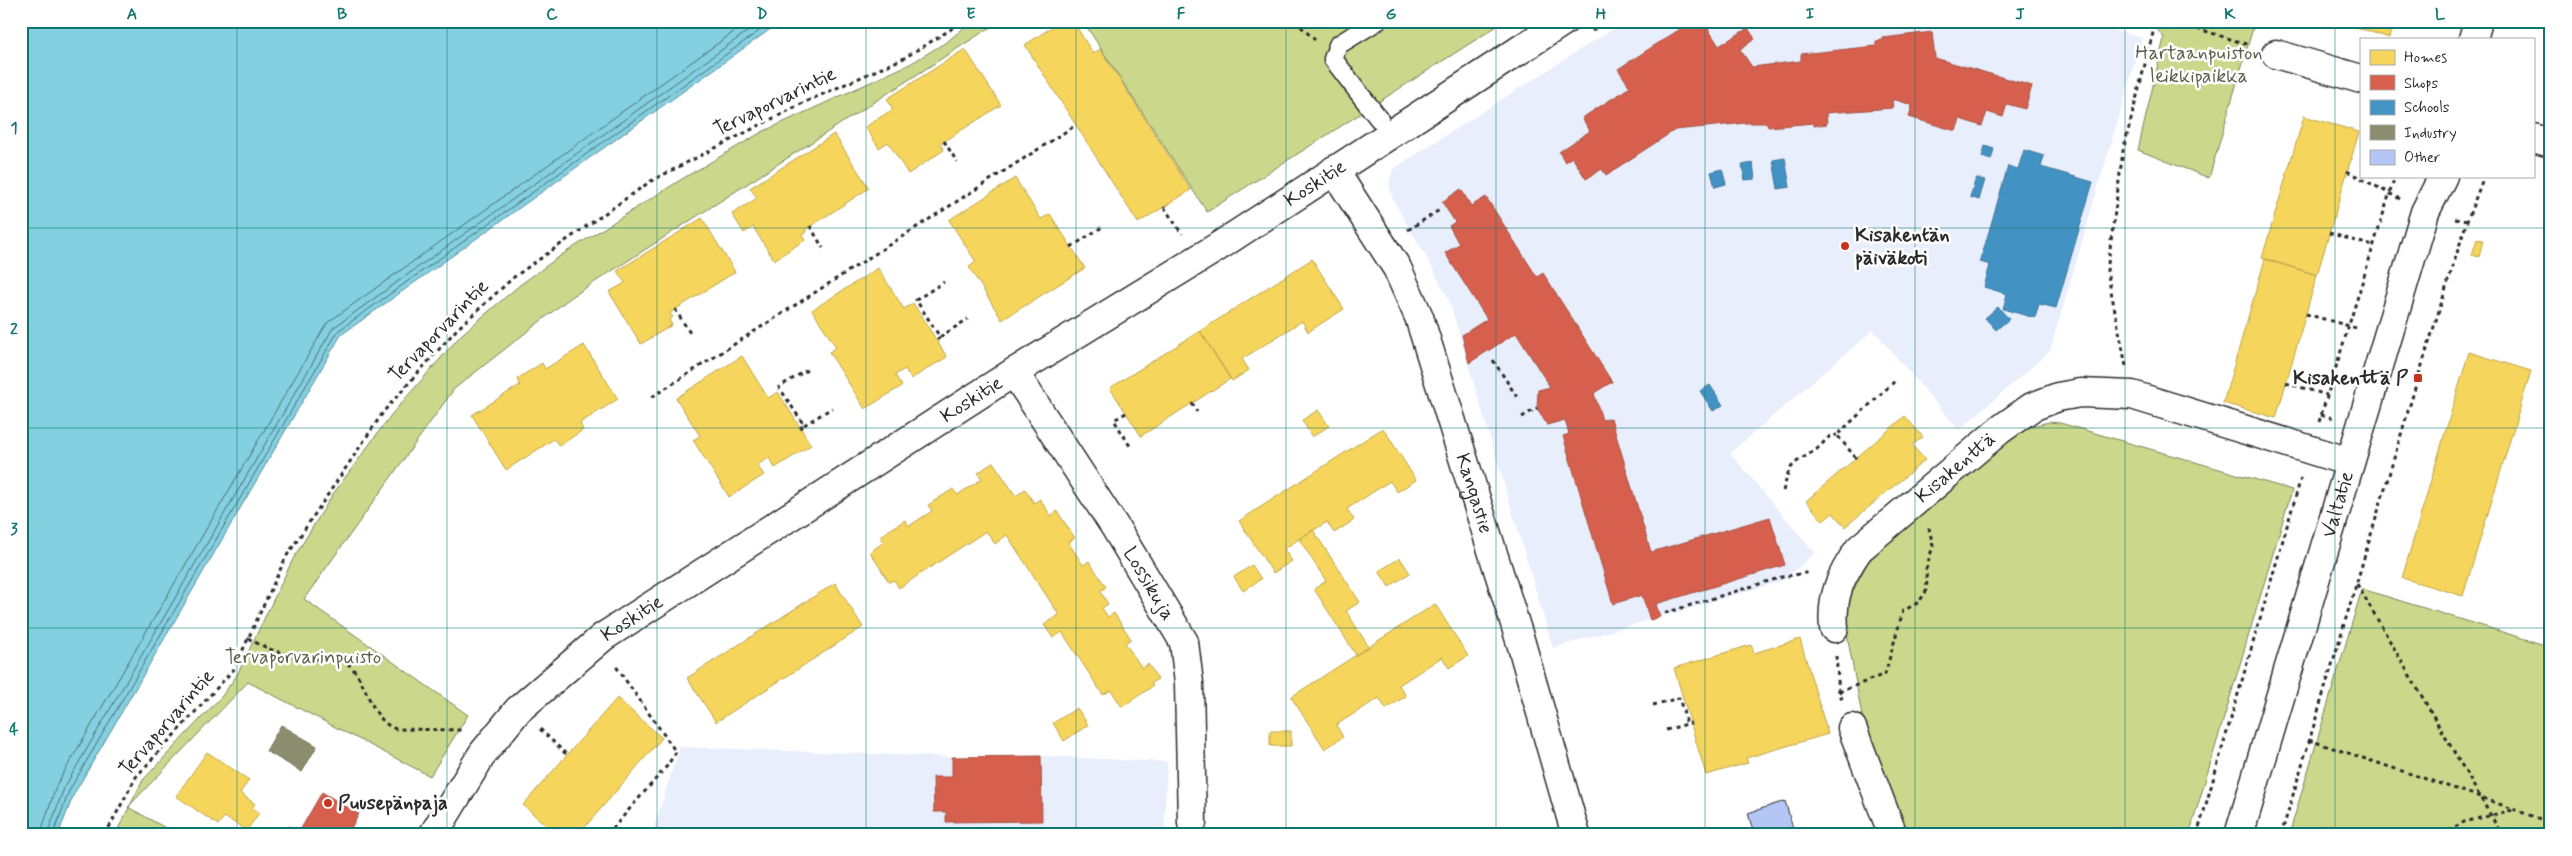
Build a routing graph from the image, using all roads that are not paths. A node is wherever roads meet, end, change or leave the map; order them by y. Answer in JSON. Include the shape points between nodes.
{"nodes":[{"id":1,"x":1377,"y":21,"type":"edge"},
{"id":2,"x":1564,"y":21,"type":"edge"},
{"id":3,"x":2478,"y":21,"type":"edge"},
{"id":4,"x":2473,"y":38,"type":"edge"},
{"id":5,"x":2276,"y":54,"type":"road end"},
{"id":6,"x":2360,"y":79,"type":"edge"},
{"id":7,"x":1380,"y":119,"type":"dead end"},
{"id":8,"x":2534,"y":138,"type":"edge"},
{"id":9,"x":2551,"y":143,"type":"edge"},
{"id":10,"x":1334,"y":170,"type":"junction"},
{"id":11,"x":2442,"y":178,"type":"edge"},
{"id":12,"x":1014,"y":372,"type":"junction"},
{"id":13,"x":2350,"y":462,"type":"junction"},
{"id":14,"x":1834,"y":628,"type":"road end"},
{"id":15,"x":1852,"y":728,"type":"road end"},
{"id":16,"x":1192,"y":823,"type":"dead end"},
{"id":17,"x":433,"y":835,"type":"edge"},
{"id":18,"x":1576,"y":835,"type":"edge"},
{"id":19,"x":1893,"y":835,"type":"edge"},
{"id":20,"x":2239,"y":835,"type":"edge"}],
"edges":[{"from":1,"to":7,"type":"lane","via":[[1338,45],[1333,59]]},
{"from":2,"to":10,"type":"street","name":"Koskitie"},
{"from":3,"to":4,"type":"street"},
{"from":5,"to":6,"type":"street"},
{"from":8,"to":9,"type":"street"},
{"from":10,"to":12,"type":"street","name":"Koskitie","via":[[1216,248]]},
{"from":10,"to":18,"type":"street","name":"Kangastie","via":[[1396,268],[1419,317],[1521,644]]},
{"from":11,"to":13,"type":"street","name":"Valtatie","via":[[2425,212]]},
{"from":12,"to":16,"type":"street","name":"Lossikuja","via":[[1115,527],[1184,642],[1189,683]]},
{"from":12,"to":17,"type":"street","name":"Koskitie","via":[[603,637],[518,710],[483,753]]},
{"from":13,"to":14,"type":"street","name":"Kisakenttä","via":[[2132,394],[2080,393],[2058,397],[2032,407],[2001,429],[1864,545],[1847,566],[1834,596]]},
{"from":13,"to":20,"type":"street","name":"Valtatie"},
{"from":15,"to":19,"type":"street"}]}
